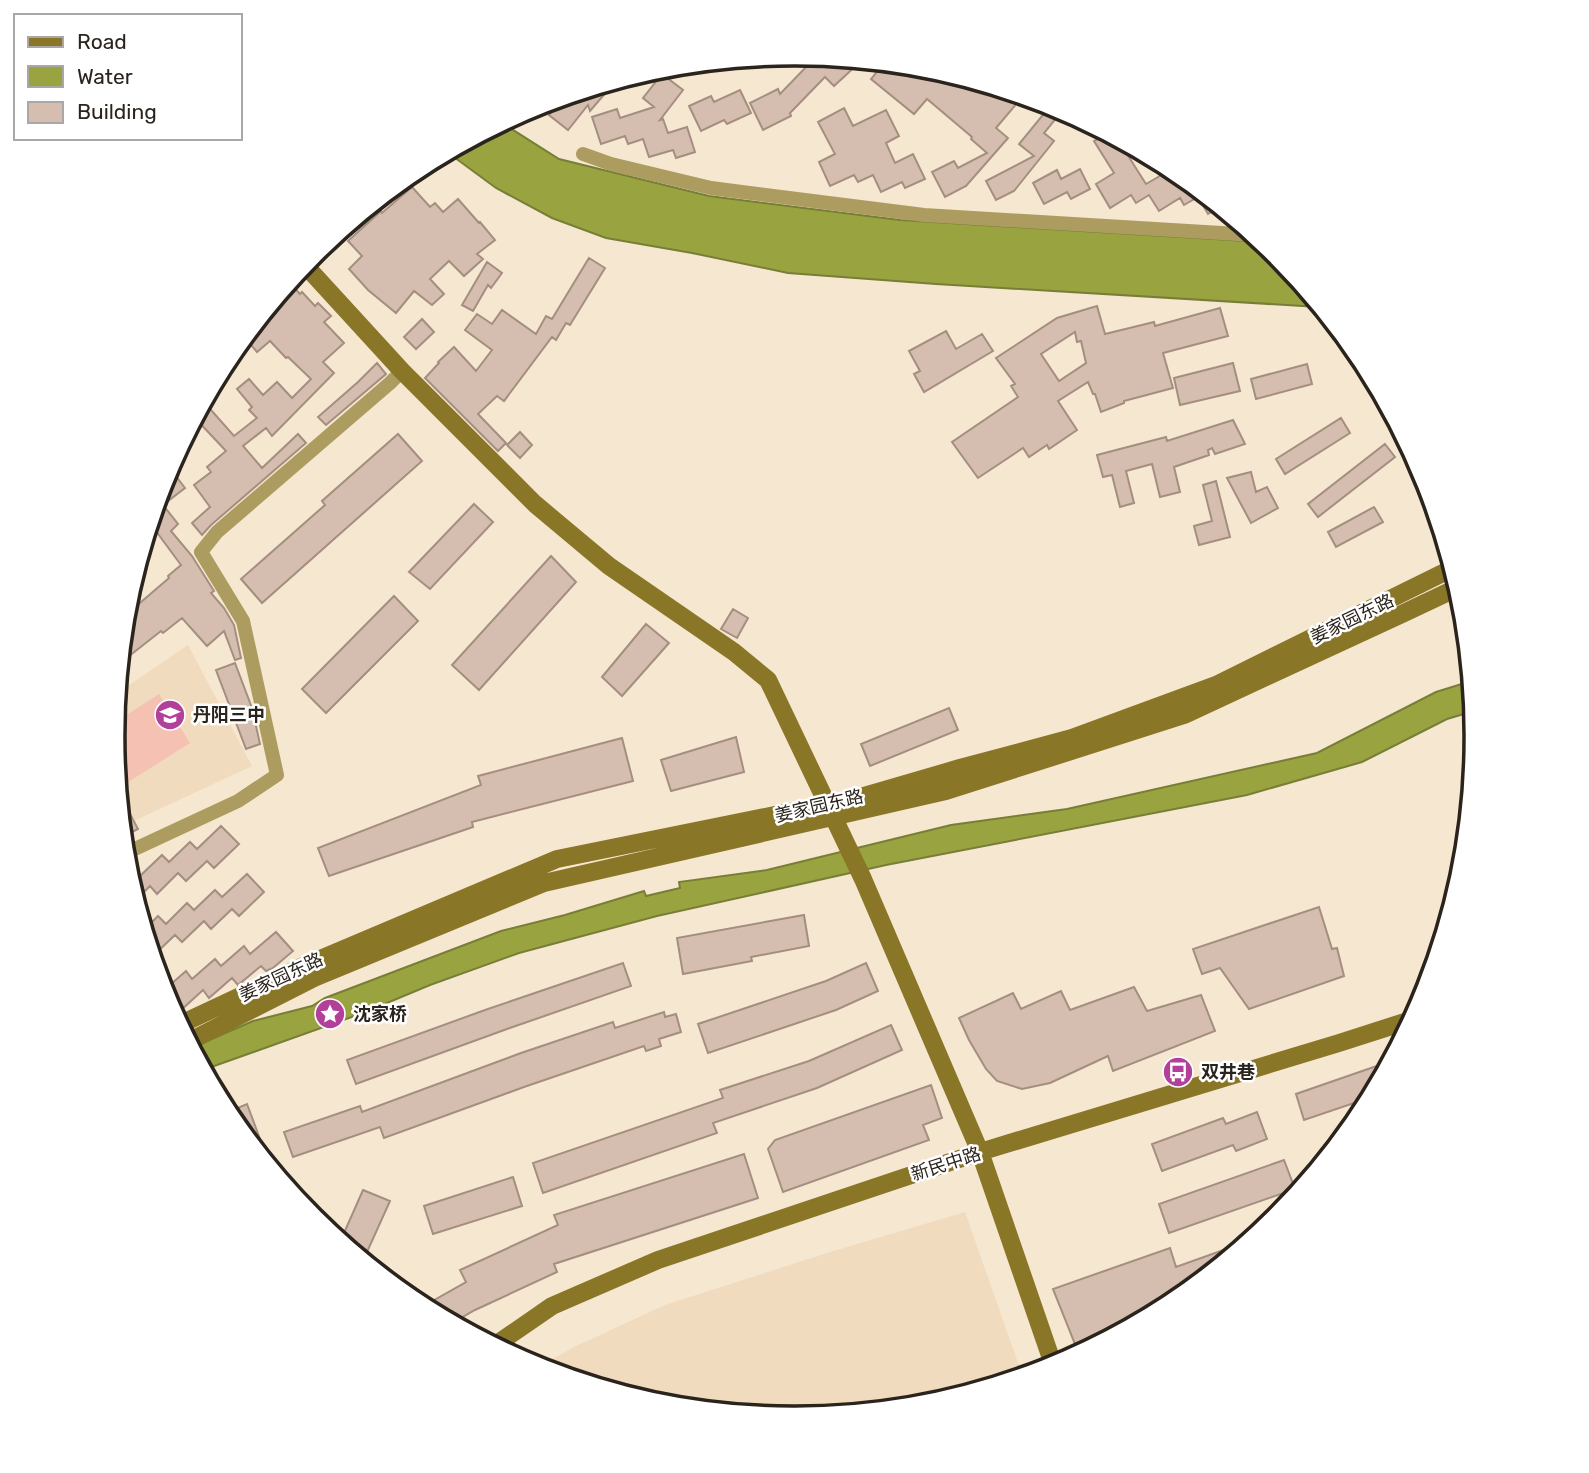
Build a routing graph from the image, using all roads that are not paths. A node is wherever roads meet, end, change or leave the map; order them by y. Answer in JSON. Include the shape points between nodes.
{"nodes":[{"id":1,"x":583,"y":154,"type":"dead end"},
{"id":2,"x":1237,"y":234,"type":"edge"},
{"id":3,"x":312,"y":273,"type":"edge"},
{"id":4,"x":402,"y":371,"type":"junction"},
{"id":5,"x":1444,"y":572,"type":"edge"},
{"id":6,"x":1449,"y":592,"type":"edge"},
{"id":7,"x":831,"y":811,"type":"junction"},
{"id":8,"x":134,"y":849,"type":"edge"},
{"id":9,"x":188,"y":1021,"type":"edge"},
{"id":10,"x":1399,"y":1024,"type":"edge"},
{"id":11,"x":196,"y":1038,"type":"edge"},
{"id":12,"x":979,"y":1152,"type":"junction"},
{"id":13,"x":503,"y":1339,"type":"edge"},
{"id":14,"x":1050,"y":1355,"type":"edge"}],
"edges":[{"from":1,"to":2,"type":"street","via":[[710,188],[911,213]]},
{"from":3,"to":4,"type":"main road"},
{"from":4,"to":7,"type":"main road","via":[[535,505],[609,566],[768,680]]},
{"from":4,"to":8,"type":"street","via":[[217,532],[201,552],[243,621],[277,775],[238,801]]},
{"from":5,"to":7,"type":"main road","name":"姜家园东路","via":[[1216,685],[1072,738]]},
{"from":6,"to":7,"type":"main road","name":"姜家园东路","via":[[1184,715],[946,791]]},
{"from":7,"to":9,"type":"main road","name":"姜家园东路","via":[[557,859],[306,965]]},
{"from":7,"to":11,"type":"main road","name":"姜家园东路","via":[[544,883],[314,978]]},
{"from":7,"to":12,"type":"main road"},
{"from":10,"to":12,"type":"main road","name":"新民中路"},
{"from":12,"to":13,"type":"main road","name":"新民中路","via":[[658,1260],[552,1306]]},
{"from":12,"to":14,"type":"main road"}]}
